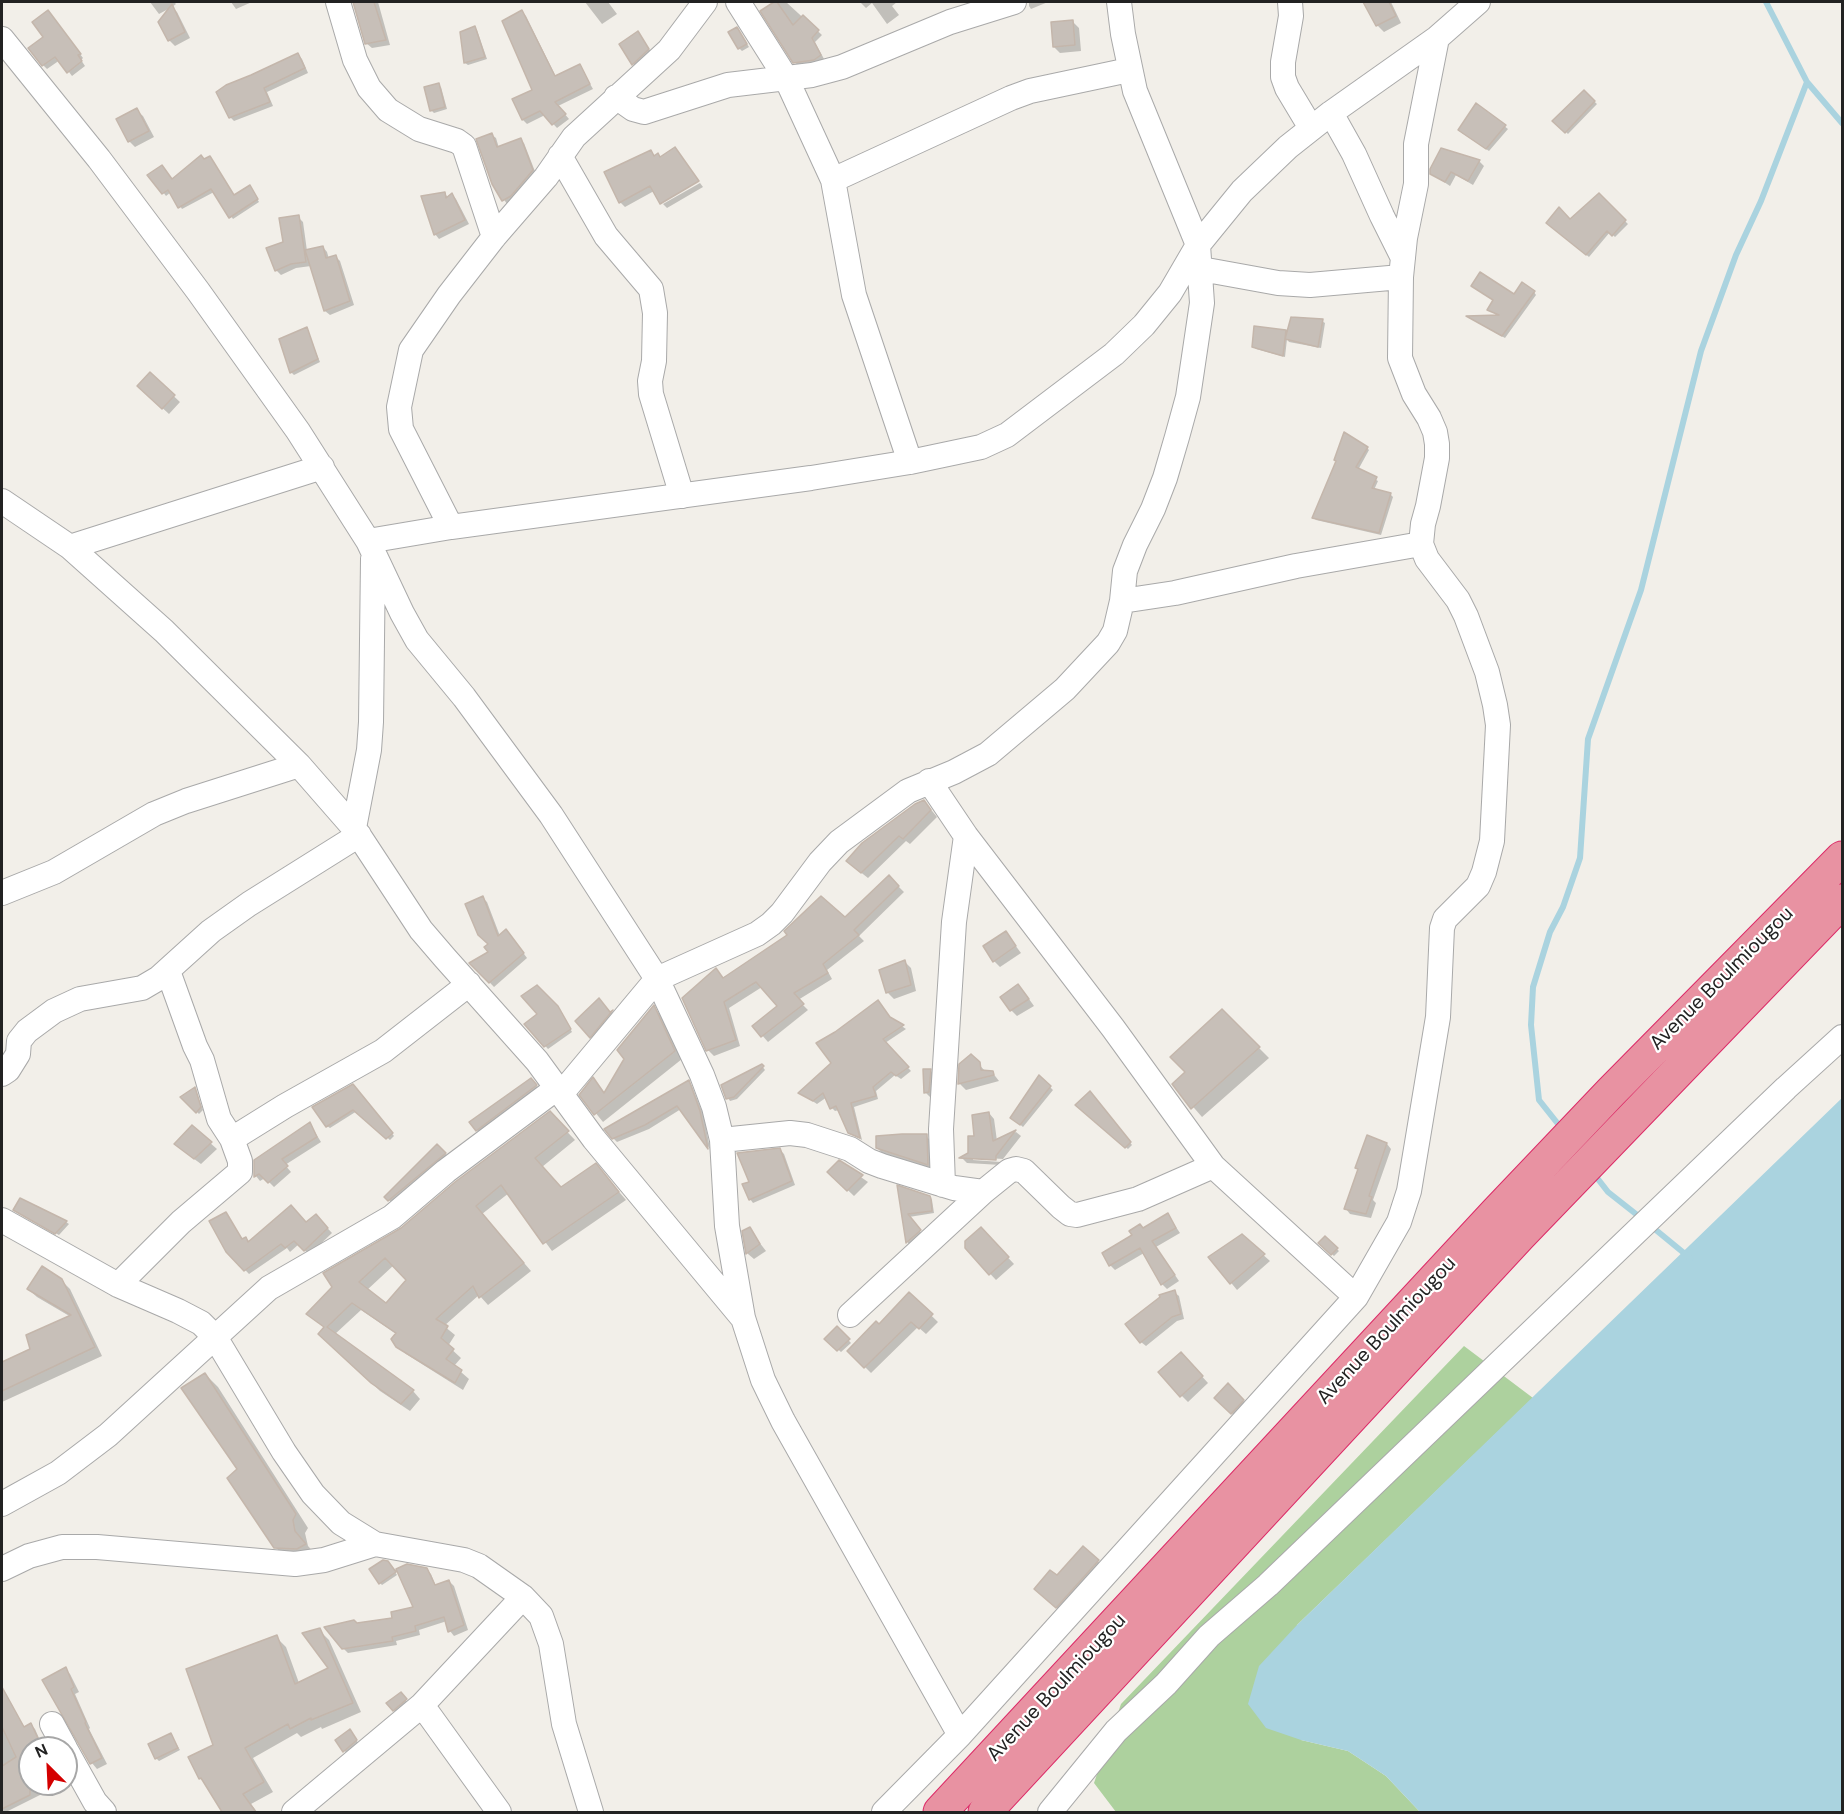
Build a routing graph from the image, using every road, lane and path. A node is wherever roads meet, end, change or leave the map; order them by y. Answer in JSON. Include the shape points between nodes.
{"nodes":[{"id":1,"x":338,"y":2,"type":"edge"},
{"id":2,"x":705,"y":2,"type":"edge"},
{"id":3,"x":738,"y":2,"type":"edge"},
{"id":4,"x":1014,"y":2,"type":"edge"},
{"id":5,"x":1119,"y":2,"type":"edge"},
{"id":6,"x":1290,"y":2,"type":"edge"},
{"id":7,"x":1478,"y":2,"type":"edge"},
{"id":8,"x":1437,"y":38,"type":"junction"},
{"id":9,"x":2,"y":39,"type":"edge"},
{"id":10,"x":1130,"y":70,"type":"junction"},
{"id":11,"x":786,"y":78,"type":"junction"},
{"id":12,"x":616,"y":97,"type":"junction"},
{"id":13,"x":1331,"y":113,"type":"junction"},
{"id":14,"x":1311,"y":128,"type":"junction"},
{"id":15,"x":560,"y":156,"type":"junction"},
{"id":16,"x":833,"y":180,"type":"junction"},
{"id":17,"x":494,"y":237,"type":"junction"},
{"id":18,"x":1198,"y":245,"type":"junction"},
{"id":19,"x":1402,"y":267,"type":"junction"},
{"id":20,"x":1201,"y":269,"type":"junction"},
{"id":21,"x":910,"y":462,"type":"junction"},
{"id":22,"x":322,"y":467,"type":"junction"},
{"id":23,"x":682,"y":496,"type":"junction"},
{"id":24,"x":2,"y":501,"type":"edge"},
{"id":25,"x":451,"y":527,"type":"junction"},
{"id":26,"x":1421,"y":544,"type":"junction"},
{"id":27,"x":70,"y":547,"type":"junction"},
{"id":28,"x":370,"y":547,"type":"junction"},
{"id":29,"x":1122,"y":601,"type":"junction"},
{"id":30,"x":299,"y":765,"type":"junction"},
{"id":31,"x":929,"y":781,"type":"junction"},
{"id":32,"x":356,"y":832,"type":"junction"},
{"id":33,"x":966,"y":836,"type":"junction"},
{"id":34,"x":1842,"y":858,"type":"edge"},
{"id":35,"x":2,"y":893,"type":"edge"},
{"id":36,"x":1842,"y":901,"type":"edge"},
{"id":37,"x":168,"y":971,"type":"junction"},
{"id":38,"x":657,"y":979,"type":"junction"},
{"id":39,"x":470,"y":984,"type":"junction"},
{"id":40,"x":1842,"y":1037,"type":"edge"},
{"id":41,"x":2,"y":1074,"type":"edge"},
{"id":42,"x":559,"y":1091,"type":"junction"},
{"id":43,"x":232,"y":1139,"type":"junction"},
{"id":44,"x":722,"y":1140,"type":"junction"},
{"id":45,"x":1213,"y":1166,"type":"junction"},
{"id":46,"x":942,"y":1185,"type":"junction"},
{"id":47,"x":982,"y":1192,"type":"junction"},
{"id":48,"x":2,"y":1220,"type":"edge"},
{"id":49,"x":118,"y":1286,"type":"junction"},
{"id":50,"x":1356,"y":1297,"type":"junction"},
{"id":51,"x":850,"y":1315,"type":"dead end"},
{"id":52,"x":743,"y":1318,"type":"junction"},
{"id":53,"x":215,"y":1337,"type":"junction"},
{"id":54,"x":2,"y":1504,"type":"edge"},
{"id":55,"x":375,"y":1544,"type":"junction"},
{"id":56,"x":2,"y":1569,"type":"edge"},
{"id":57,"x":523,"y":1597,"type":"junction"},
{"id":58,"x":422,"y":1706,"type":"junction"},
{"id":59,"x":52,"y":1724,"type":"dead end"},
{"id":60,"x":960,"y":1735,"type":"junction"},
{"id":61,"x":59,"y":1736,"type":"edge"},
{"id":62,"x":78,"y":1772,"type":"edge"},
{"id":63,"x":104,"y":1812,"type":"edge"},
{"id":64,"x":294,"y":1812,"type":"edge"},
{"id":65,"x":500,"y":1812,"type":"edge"},
{"id":66,"x":591,"y":1812,"type":"edge"},
{"id":67,"x":884,"y":1812,"type":"edge"},
{"id":68,"x":940,"y":1812,"type":"edge"},
{"id":69,"x":985,"y":1812,"type":"edge"},
{"id":70,"x":1050,"y":1812,"type":"edge"}],
"edges":[{"from":1,"to":17,"type":"street","via":[[355,60],[369,88],[388,110],[419,129],[464,147]]},
{"from":2,"to":12,"type":"street","via":[[669,50]]},
{"from":3,"to":11,"type":"street"},
{"from":4,"to":11,"type":"street","via":[[950,22],[842,67]]},
{"from":5,"to":10,"type":"street"},
{"from":6,"to":14,"type":"street","via":[[1283,77]]},
{"from":7,"to":8,"type":"street"},
{"from":8,"to":13,"type":"street"},
{"from":8,"to":19,"type":"street","via":[[1416,144],[1416,184]]},
{"from":9,"to":22,"type":"street","via":[[184,272]]},
{"from":10,"to":16,"type":"street","via":[[1011,98]]},
{"from":10,"to":18,"type":"street"},
{"from":11,"to":12,"type":"street","via":[[728,85],[644,112]]},
{"from":11,"to":16,"type":"street"},
{"from":12,"to":15,"type":"street"},
{"from":13,"to":14,"type":"street"},
{"from":13,"to":19,"type":"street","via":[[1358,162]]},
{"from":14,"to":18,"type":"street","via":[[1242,191]]},
{"from":15,"to":17,"type":"street"},
{"from":15,"to":23,"type":"street","via":[[606,236],[651,289],[655,313],[651,394]]},
{"from":16,"to":21,"type":"street","via":[[854,296]]},
{"from":17,"to":25,"type":"street","via":[[411,350],[399,407],[400,429]]},
{"from":18,"to":20,"type":"street"},
{"from":18,"to":21,"type":"street","via":[[1170,293],[1144,325],[1114,354],[1007,435],[981,447]]},
{"from":19,"to":20,"type":"street","via":[[1310,285]]},
{"from":19,"to":26,"type":"street","via":[[1400,358],[1437,444]]},
{"from":20,"to":29,"type":"street","via":[[1202,303],[1188,397],[1166,478],[1125,571]]},
{"from":21,"to":23,"type":"street"},
{"from":22,"to":27,"type":"street"},
{"from":22,"to":28,"type":"street"},
{"from":23,"to":25,"type":"street"},
{"from":24,"to":27,"type":"street"},
{"from":25,"to":28,"type":"street"},
{"from":26,"to":29,"type":"street"},
{"from":26,"to":50,"type":"street","via":[[1466,616],[1495,705],[1498,725],[1492,841],[1478,886],[1445,919],[1442,928],[1438,1017],[1409,1191],[1399,1222]]},
{"from":27,"to":30,"type":"street","via":[[164,631]]},
{"from":28,"to":32,"type":"street","via":[[371,722]]},
{"from":28,"to":38,"type":"street","via":[[417,640],[551,815]]},
{"from":29,"to":31,"type":"street","via":[[1118,624],[1107,643],[1065,689],[988,754]]},
{"from":30,"to":32,"type":"street"},
{"from":30,"to":35,"type":"street","via":[[165,810],[54,872]]},
{"from":31,"to":33,"type":"street"},
{"from":31,"to":38,"type":"street","via":[[887,804],[839,842],[771,924],[749,938]]},
{"from":32,"to":37,"type":"street","via":[[211,931]]},
{"from":32,"to":39,"type":"street","via":[[422,930]]},
{"from":33,"to":45,"type":"street"},
{"from":33,"to":46,"type":"street","via":[[954,922],[942,1118]]},
{"from":34,"to":68,"type":"highway","name":"Avenue Boulmiougou","via":[[1496,1213]]},
{"from":36,"to":69,"type":"highway","name":"Avenue Boulmiougou","via":[[1520,1235]]},
{"from":37,"to":41,"type":"street","via":[[142,988],[80,999],[54,1011],[27,1031],[19,1041],[18,1054]]},
{"from":37,"to":43,"type":"street","via":[[202,1060],[219,1119]]},
{"from":38,"to":42,"type":"street"},
{"from":38,"to":44,"type":"street","via":[[702,1075]]},
{"from":39,"to":42,"type":"street"},
{"from":39,"to":43,"type":"street","via":[[383,1052]]},
{"from":40,"to":70,"type":"street","via":[[1268,1585],[1209,1636],[1116,1731]]},
{"from":42,"to":52,"type":"street","via":[[594,1139]]},
{"from":42,"to":53,"type":"street","via":[[446,1171],[392,1217],[269,1288]]},
{"from":43,"to":49,"type":"street","via":[[240,1172],[181,1222]]},
{"from":44,"to":46,"type":"street","via":[[790,1132],[807,1135],[850,1149],[882,1166]]},
{"from":44,"to":52,"type":"street","via":[[727,1226]]},
{"from":45,"to":47,"type":"street","via":[[1138,1200],[1077,1215],[1070,1214],[1016,1169]]},
{"from":45,"to":50,"type":"street"},
{"from":46,"to":47,"type":"street"},
{"from":47,"to":51,"type":"street"},
{"from":48,"to":49,"type":"street"},
{"from":49,"to":53,"type":"street","via":[[201,1323]]},
{"from":50,"to":60,"type":"street"},
{"from":52,"to":60,"type":"street","via":[[763,1380],[783,1421]]},
{"from":53,"to":54,"type":"street","via":[[108,1435],[58,1473]]},
{"from":53,"to":55,"type":"street","via":[[313,1494],[341,1523]]},
{"from":55,"to":56,"type":"street","via":[[324,1560],[295,1564],[62,1547]]},
{"from":55,"to":57,"type":"street","via":[[464,1560]]},
{"from":57,"to":58,"type":"street"},
{"from":57,"to":66,"type":"street","via":[[541,1616],[551,1644],[564,1724]]},
{"from":58,"to":64,"type":"street"},
{"from":58,"to":65,"type":"street"},
{"from":59,"to":61,"type":"street"},
{"from":60,"to":67,"type":"street"},
{"from":62,"to":63,"type":"street"}]}
